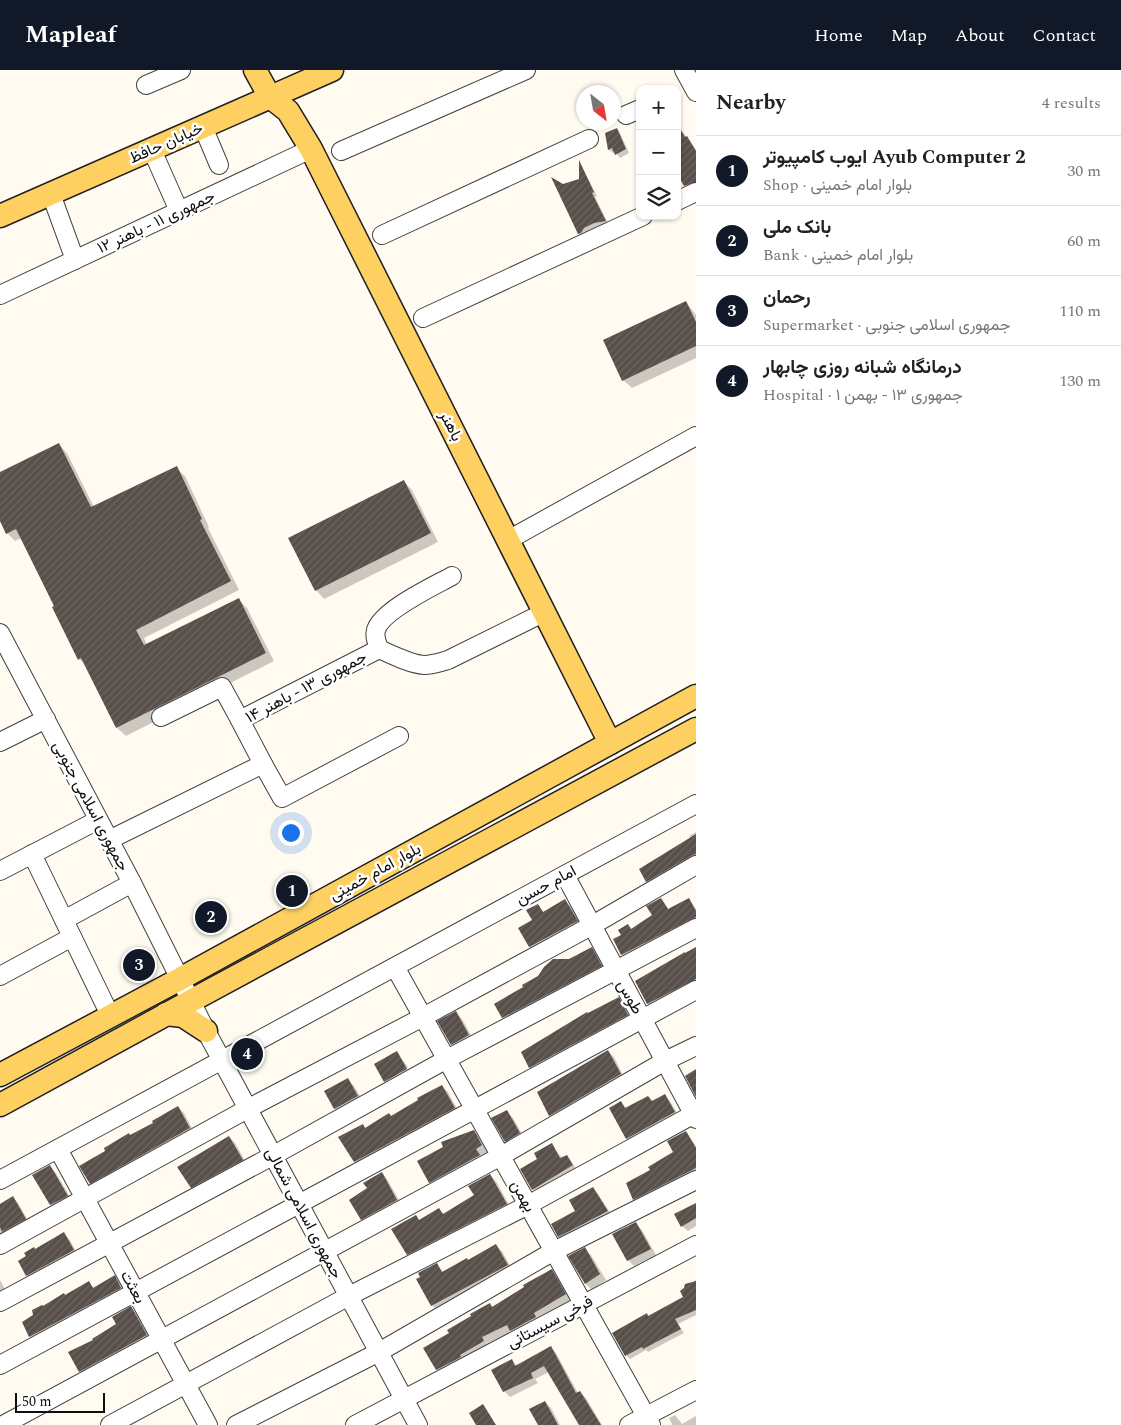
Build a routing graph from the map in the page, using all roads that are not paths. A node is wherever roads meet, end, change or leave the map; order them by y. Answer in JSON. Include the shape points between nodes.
{"nodes":[{"id":1,"x":181,"y":70,"type":"edge"},
{"id":2,"x":254,"y":70,"type":"edge"},
{"id":3,"x":332,"y":70,"type":"edge"},
{"id":4,"x":526,"y":70,"type":"edge"},
{"id":5,"x":146,"y":85,"type":"dead end"},
{"id":6,"x":282,"y":92,"type":"edge"},
{"id":7,"x":202,"y":127,"type":"junction"},
{"id":8,"x":589,"y":140,"type":"dead end"},
{"id":9,"x":311,"y":149,"type":"junction"},
{"id":10,"x":152,"y":150,"type":"junction"},
{"id":11,"x":341,"y":151,"type":"dead end"},
{"id":12,"x":219,"y":165,"type":"dead end"},
{"id":13,"x":696,"y":192,"type":"edge"},
{"id":14,"x":51,"y":194,"type":"junction"},
{"id":15,"x":681,"y":198,"type":"edge"},
{"id":16,"x":179,"y":211,"type":"junction"},
{"id":17,"x":0,"y":216,"type":"edge"},
{"id":18,"x":636,"y":219,"type":"edge"},
{"id":19,"x":382,"y":235,"type":"dead end"},
{"id":20,"x":75,"y":260,"type":"junction"},
{"id":21,"x":0,"y":295,"type":"edge"},
{"id":22,"x":423,"y":318,"type":"dead end"},
{"id":23,"x":696,"y":436,"type":"edge"},
{"id":24,"x":508,"y":540,"type":"junction"},
{"id":25,"x":452,"y":576,"type":"dead end"},
{"id":26,"x":545,"y":612,"type":"junction"},
{"id":27,"x":1,"y":635,"type":"edge"},
{"id":28,"x":379,"y":649,"type":"junction"},
{"id":29,"x":696,"y":696,"type":"edge"},
{"id":30,"x":161,"y":717,"type":"dead end"},
{"id":31,"x":46,"y":719,"type":"junction"},
{"id":32,"x":240,"y":720,"type":"junction"},
{"id":33,"x":696,"y":729,"type":"edge"},
{"id":34,"x":399,"y":736,"type":"dead end"},
{"id":35,"x":0,"y":742,"type":"edge"},
{"id":36,"x":610,"y":743,"type":"junction"},
{"id":37,"x":262,"y":764,"type":"junction"},
{"id":38,"x":696,"y":804,"type":"edge"},
{"id":39,"x":98,"y":820,"type":"junction"},
{"id":40,"x":109,"y":840,"type":"junction"},
{"id":41,"x":32,"y":854,"type":"junction"},
{"id":42,"x":696,"y":865,"type":"edge"},
{"id":43,"x":0,"y":871,"type":"edge"},
{"id":44,"x":565,"y":875,"type":"junction"},
{"id":45,"x":132,"y":884,"type":"junction"},
{"id":46,"x":64,"y":920,"type":"junction"},
{"id":47,"x":591,"y":926,"type":"junction"},
{"id":48,"x":696,"y":928,"type":"edge"},
{"id":49,"x":72,"y":937,"type":"junction"},
{"id":50,"x":395,"y":967,"type":"junction"},
{"id":51,"x":615,"y":971,"type":"junction"},
{"id":52,"x":0,"y":976,"type":"edge"},
{"id":53,"x":180,"y":979,"type":"junction"},
{"id":54,"x":211,"y":990,"type":"junction"},
{"id":55,"x":696,"y":990,"type":"edge"},
{"id":56,"x":191,"y":1000,"type":"junction"},
{"id":57,"x":166,"y":1014,"type":"junction"},
{"id":58,"x":110,"y":1015,"type":"junction"},
{"id":59,"x":423,"y":1017,"type":"junction"},
{"id":60,"x":642,"y":1019,"type":"junction"},
{"id":61,"x":206,"y":1030,"type":"junction"},
{"id":62,"x":696,"y":1046,"type":"edge"},
{"id":63,"x":447,"y":1059,"type":"junction"},
{"id":64,"x":223,"y":1060,"type":"junction"},
{"id":65,"x":666,"y":1061,"type":"junction"},
{"id":66,"x":0,"y":1075,"type":"edge"},
{"id":67,"x":0,"y":1105,"type":"edge"},
{"id":68,"x":248,"y":1108,"type":"junction"},
{"id":69,"x":475,"y":1110,"type":"junction"},
{"id":70,"x":695,"y":1116,"type":"edge"},
{"id":71,"x":58,"y":1149,"type":"junction"},
{"id":72,"x":274,"y":1155,"type":"junction"},
{"id":73,"x":501,"y":1156,"type":"junction"},
{"id":74,"x":0,"y":1180,"type":"edge"},
{"id":75,"x":696,"y":1180,"type":"edge"},
{"id":76,"x":85,"y":1198,"type":"junction"},
{"id":77,"x":300,"y":1204,"type":"junction"},
{"id":78,"x":528,"y":1205,"type":"junction"},
{"id":79,"x":109,"y":1243,"type":"junction"},
{"id":80,"x":0,"y":1245,"type":"edge"},
{"id":81,"x":696,"y":1245,"type":"edge"},
{"id":82,"x":325,"y":1251,"type":"junction"},
{"id":83,"x":554,"y":1251,"type":"junction"},
{"id":84,"x":136,"y":1292,"type":"junction"},
{"id":85,"x":349,"y":1296,"type":"junction"},
{"id":86,"x":0,"y":1302,"type":"edge"},
{"id":87,"x":584,"y":1304,"type":"junction"},
{"id":88,"x":162,"y":1339,"type":"junction"},
{"id":89,"x":379,"y":1352,"type":"junction"},
{"id":90,"x":0,"y":1365,"type":"edge"},
{"id":91,"x":186,"y":1384,"type":"junction"},
{"id":92,"x":696,"y":1390,"type":"edge"},
{"id":93,"x":404,"y":1399,"type":"junction"},
{"id":94,"x":648,"y":1420,"type":"edge"},
{"id":95,"x":3,"y":1425,"type":"edge"},
{"id":96,"x":110,"y":1425,"type":"edge"},
{"id":97,"x":208,"y":1425,"type":"edge"},
{"id":98,"x":236,"y":1425,"type":"edge"},
{"id":99,"x":355,"y":1425,"type":"edge"},
{"id":100,"x":418,"y":1425,"type":"edge"},
{"id":101,"x":629,"y":1425,"type":"edge"}],
"edges":[{"from":1,"to":5,"type":"street"},
{"from":2,"to":6,"type":"main road","name":"باهنر"},
{"from":3,"to":6,"type":"main road","name":"خیابان حافظ"},
{"from":4,"to":11,"type":"street"},
{"from":6,"to":7,"type":"main road","name":"خیابان حافظ"},
{"from":6,"to":9,"type":"main road","name":"باهنر"},
{"from":7,"to":10,"type":"main road","name":"خیابان حافظ"},
{"from":7,"to":12,"type":"street"},
{"from":8,"to":19,"type":"street"},
{"from":9,"to":16,"type":"street","name":"جمهوری ۱۱ - باهنر ۱۲"},
{"from":9,"to":24,"type":"main road","name":"باهنر"},
{"from":10,"to":14,"type":"main road","name":"خیابان حافظ"},
{"from":10,"to":16,"type":"street"},
{"from":13,"to":15,"type":"street"},
{"from":14,"to":17,"type":"main road","name":"خیابان حافظ"},
{"from":14,"to":20,"type":"street"},
{"from":16,"to":20,"type":"street","name":"جمهوری ۱۱ - باهنر ۱۲"},
{"from":18,"to":22,"type":"street"},
{"from":20,"to":21,"type":"street","name":"جمهوری ۱۱ - باهنر ۱۲"},
{"from":23,"to":24,"type":"street"},
{"from":24,"to":26,"type":"main road","name":"باهنر"},
{"from":25,"to":28,"type":"street","via":[[409,600],[382,620],[376,629]]},
{"from":26,"to":28,"type":"street","name":"جمهوری ۱۳ - باهنر ۱۴","via":[[437,663],[424,665]]},
{"from":26,"to":36,"type":"main road","name":"باهنر"},
{"from":27,"to":31,"type":"street","name":"جمهوری اسلامی جنوبی"},
{"from":28,"to":32,"type":"street","name":"جمهوری ۱۳ - باهنر ۱۴"},
{"from":29,"to":36,"type":"main road","name":"بلوار امام خمینی"},
{"from":30,"to":32,"type":"street","via":[[222,687]]},
{"from":31,"to":35,"type":"street"},
{"from":31,"to":39,"type":"street","name":"جمهوری اسلامی جنوبی"},
{"from":32,"to":37,"type":"street","name":"جمهوری ۱۳ - باهنر ۱۴"},
{"from":33,"to":54,"type":"main road","name":"بلوار امام خمینی"},
{"from":34,"to":37,"type":"street","name":"جمهوری ۱۳ - باهنر ۱۴","via":[[282,798]]},
{"from":36,"to":53,"type":"main road","name":"بلوار امام خمینی"},
{"from":37,"to":40,"type":"street"},
{"from":38,"to":44,"type":"street","name":"امام حسن"},
{"from":39,"to":40,"type":"street","name":"جمهوری اسلامی جنوبی"},
{"from":39,"to":41,"type":"street"},
{"from":40,"to":45,"type":"street","name":"جمهوری اسلامی جنوبی"},
{"from":41,"to":43,"type":"street"},
{"from":41,"to":46,"type":"street"},
{"from":42,"to":47,"type":"street"},
{"from":44,"to":47,"type":"street","name":"طوس"},
{"from":44,"to":50,"type":"street","name":"امام حسن"},
{"from":45,"to":46,"type":"street"},
{"from":45,"to":53,"type":"street","name":"جمهوری اسلامی جنوبی"},
{"from":46,"to":49,"type":"street"},
{"from":47,"to":51,"type":"street","name":"طوس"},
{"from":47,"to":59,"type":"street"},
{"from":48,"to":51,"type":"street"},
{"from":49,"to":52,"type":"street"},
{"from":49,"to":58,"type":"street"},
{"from":50,"to":59,"type":"street","name":"بهمن"},
{"from":50,"to":64,"type":"street","name":"امام حسن"},
{"from":51,"to":60,"type":"street","name":"طوس"},
{"from":51,"to":63,"type":"street"},
{"from":53,"to":56,"type":"street","name":"جمهوری اسلامی جنوبی"},
{"from":53,"to":58,"type":"main road","name":"بلوار امام خمینی"},
{"from":54,"to":56,"type":"main road","name":"بلوار امام خمینی"},
{"from":54,"to":61,"type":"main road","via":[[205,1004]]},
{"from":55,"to":60,"type":"street"},
{"from":56,"to":57,"type":"main road","name":"بلوار امام خمینی"},
{"from":56,"to":61,"type":"street","name":"جمهوری اسلامی شمالی"},
{"from":57,"to":61,"type":"main road","via":[[183,1016]]},
{"from":57,"to":67,"type":"main road","name":"بلوار امام خمینی"},
{"from":58,"to":66,"type":"main road","name":"بلوار امام خمینی"},
{"from":59,"to":63,"type":"street","name":"بهمن"},
{"from":59,"to":68,"type":"street"},
{"from":60,"to":65,"type":"street","name":"طوس"},
{"from":60,"to":69,"type":"street"},
{"from":61,"to":64,"type":"street","name":"جمهوری اسلامی شمالی"},
{"from":62,"to":65,"type":"street"},
{"from":63,"to":69,"type":"street","name":"بهمن"},
{"from":63,"to":72,"type":"street"},
{"from":64,"to":68,"type":"street","name":"جمهوری اسلامی شمالی"},
{"from":64,"to":71,"type":"street","name":"امام حسن"},
{"from":65,"to":70,"type":"street","name":"طوس"},
{"from":65,"to":73,"type":"street"},
{"from":68,"to":72,"type":"street","name":"جمهوری اسلامی شمالی"},
{"from":68,"to":76,"type":"street"},
{"from":69,"to":73,"type":"street","name":"بهمن"},
{"from":69,"to":77,"type":"street"},
{"from":70,"to":78,"type":"street"},
{"from":71,"to":74,"type":"street","name":"امام حسن"},
{"from":71,"to":76,"type":"street","name":"بعثت"},
{"from":72,"to":77,"type":"street","name":"جمهوری اسلامی شمالی"},
{"from":72,"to":79,"type":"street"},
{"from":73,"to":78,"type":"street","name":"بهمن"},
{"from":73,"to":82,"type":"street"},
{"from":75,"to":83,"type":"street"},
{"from":76,"to":79,"type":"street","name":"بعثت"},
{"from":76,"to":80,"type":"street"},
{"from":77,"to":82,"type":"street","name":"جمهوری اسلامی شمالی"},
{"from":77,"to":84,"type":"street"},
{"from":78,"to":83,"type":"street","name":"بهمن"},
{"from":78,"to":85,"type":"street"},
{"from":79,"to":84,"type":"street","name":"بعثت"},
{"from":79,"to":86,"type":"street"},
{"from":81,"to":87,"type":"street","name":"فرخی سیستانی"},
{"from":82,"to":85,"type":"street","name":"جمهوری اسلامی شمالی"},
{"from":82,"to":88,"type":"street"},
{"from":83,"to":87,"type":"street","name":"بهمن"},
{"from":83,"to":89,"type":"street"},
{"from":84,"to":88,"type":"street","name":"بعثت"},
{"from":84,"to":90,"type":"street"},
{"from":85,"to":89,"type":"street","name":"جمهوری اسلامی شمالی"},
{"from":85,"to":91,"type":"street"},
{"from":87,"to":93,"type":"street","name":"فرخی سیستانی"},
{"from":87,"to":94,"type":"street","name":"بهمن"},
{"from":88,"to":91,"type":"street","name":"بعثت"},
{"from":88,"to":95,"type":"street"},
{"from":89,"to":93,"type":"street","name":"جمهوری اسلامی شمالی"},
{"from":89,"to":98,"type":"street"},
{"from":91,"to":96,"type":"street"},
{"from":91,"to":97,"type":"street","name":"بعثت"},
{"from":92,"to":94,"type":"street"},
{"from":93,"to":99,"type":"street","name":"فرخی سیستانی"},
{"from":93,"to":100,"type":"street","name":"جمهوری اسلامی شمالی"},
{"from":94,"to":101,"type":"street"}]}
